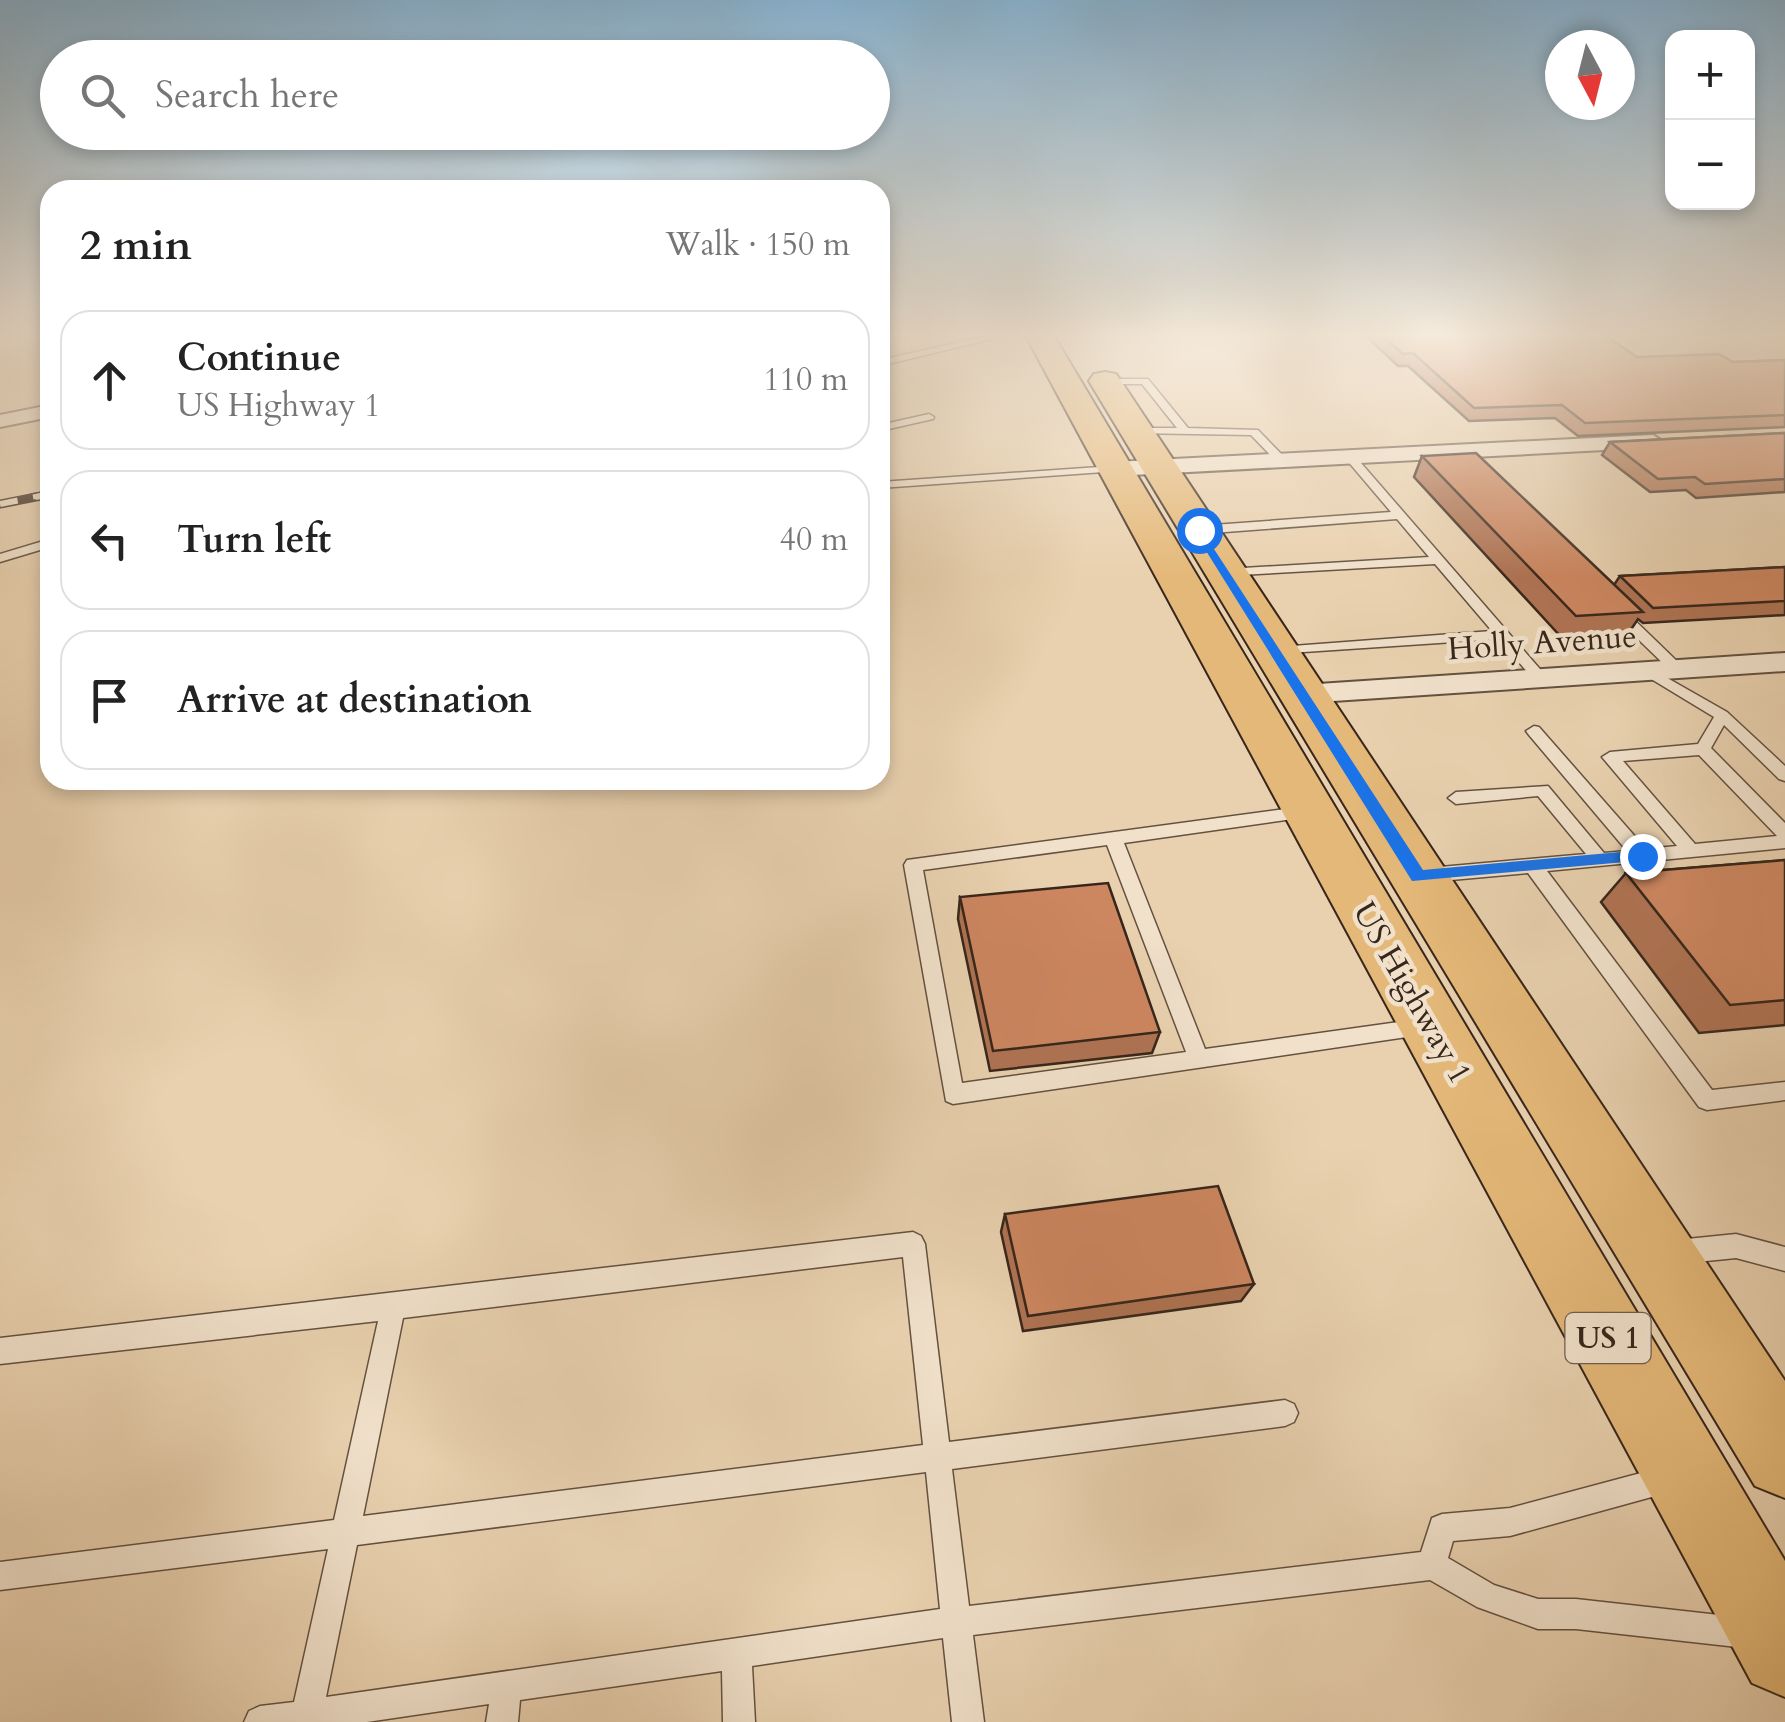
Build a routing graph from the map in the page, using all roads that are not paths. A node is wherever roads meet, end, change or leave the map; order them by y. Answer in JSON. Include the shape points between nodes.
{"nodes":[{"id":1,"x":1117,"y":416,"type":"edge"},
{"id":2,"x":1127,"y":416,"type":"edge"},
{"id":3,"x":929,"y":417,"type":"dead end"},
{"id":4,"x":890,"y":426,"type":"edge"},
{"id":5,"x":1668,"y":442,"type":"edge"},
{"id":6,"x":1148,"y":449,"type":"junction"},
{"id":7,"x":1350,"y":457,"type":"junction"},
{"id":8,"x":1282,"y":461,"type":"junction"},
{"id":9,"x":890,"y":483,"type":"edge"},
{"id":10,"x":1400,"y":515,"type":"junction"},
{"id":11,"x":40,"y":546,"type":"edge"},
{"id":12,"x":1213,"y":552,"type":"junction"},
{"id":13,"x":0,"y":558,"type":"edge"},
{"id":14,"x":1440,"y":560,"type":"junction"},
{"id":15,"x":1607,"y":602,"type":"edge"},
{"id":16,"x":1503,"y":634,"type":"junction"},
{"id":17,"x":1785,"y":662,"type":"edge"},
{"id":18,"x":1662,"y":671,"type":"junction"},
{"id":19,"x":1289,"y":672,"type":"junction"},
{"id":20,"x":1542,"y":678,"type":"junction"},
{"id":21,"x":1722,"y":715,"type":"junction"},
{"id":22,"x":1534,"y":730,"type":"dead end"},
{"id":23,"x":1703,"y":749,"type":"junction"},
{"id":24,"x":1785,"y":775,"type":"edge"},
{"id":25,"x":1456,"y":798,"type":"dead end"},
{"id":26,"x":1309,"y":812,"type":"junction"},
{"id":27,"x":1785,"y":834,"type":"edge"},
{"id":28,"x":1114,"y":838,"type":"junction"},
{"id":29,"x":1785,"y":842,"type":"edge"},
{"id":30,"x":1691,"y":851,"type":"junction"},
{"id":31,"x":1642,"y":856,"type":"junction"},
{"id":32,"x":1600,"y":860,"type":"junction"},
{"id":33,"x":1533,"y":866,"type":"junction"},
{"id":34,"x":1418,"y":876,"type":"junction"},
{"id":35,"x":1431,"y":1026,"type":"junction"},
{"id":36,"x":1200,"y":1059,"type":"junction"},
{"id":37,"x":1785,"y":1091,"type":"edge"},
{"id":38,"x":1562,"y":1104,"type":"junction"},
{"id":39,"x":1658,"y":1254,"type":"junction"},
{"id":40,"x":1785,"y":1260,"type":"edge"},
{"id":41,"x":393,"y":1307,"type":"junction"},
{"id":42,"x":0,"y":1351,"type":"edge"},
{"id":43,"x":1285,"y":1413,"type":"dead end"},
{"id":44,"x":1785,"y":1456,"type":"edge"},
{"id":45,"x":937,"y":1460,"type":"junction"},
{"id":46,"x":1686,"y":1475,"type":"junction"},
{"id":47,"x":346,"y":1531,"type":"junction"},
{"id":48,"x":1432,"y":1565,"type":"junction"},
{"id":49,"x":0,"y":1576,"type":"edge"},
{"id":50,"x":954,"y":1622,"type":"junction"},
{"id":51,"x":1781,"y":1643,"type":"edge"},
{"id":52,"x":737,"y":1654,"type":"junction"},
{"id":53,"x":506,"y":1688,"type":"junction"},
{"id":54,"x":306,"y":1719,"type":"edge"},
{"id":55,"x":260,"y":1722,"type":"edge"},
{"id":56,"x":502,"y":1722,"type":"edge"},
{"id":57,"x":739,"y":1722,"type":"edge"},
{"id":58,"x":968,"y":1722,"type":"edge"}],
"edges":[{"from":1,"to":6,"type":"main road","name":"US Highway 1","number":"US 1"},
{"from":2,"to":6,"type":"main road","name":"US Highway 1","number":"US 1"},
{"from":3,"to":4,"type":"lane"},
{"from":5,"to":7,"type":"street","via":[[1462,459]]},
{"from":6,"to":8,"type":"street"},
{"from":6,"to":8,"type":"lane","via":[[1254,432]]},
{"from":6,"to":9,"type":"lane"},
{"from":6,"to":12,"type":"main road","name":"US Highway 1","number":"US 1"},
{"from":6,"to":26,"type":"main road","name":"US Highway 1","number":"US 1"},
{"from":7,"to":8,"type":"street"},
{"from":7,"to":10,"type":"lane"},
{"from":10,"to":12,"type":"lane"},
{"from":10,"to":14,"type":"lane"},
{"from":11,"to":13,"type":"lane"},
{"from":12,"to":14,"type":"lane"},
{"from":12,"to":19,"type":"main road","name":"US Highway 1","number":"US 1"},
{"from":14,"to":16,"type":"lane"},
{"from":15,"to":18,"type":"lane"},
{"from":16,"to":19,"type":"lane"},
{"from":16,"to":20,"type":"lane"},
{"from":17,"to":18,"type":"street","name":"Holly Avenue"},
{"from":18,"to":20,"type":"street","name":"Holly Avenue"},
{"from":18,"to":21,"type":"lane"},
{"from":19,"to":20,"type":"street","name":"Holly Avenue"},
{"from":19,"to":34,"type":"main road","name":"US Highway 1","number":"US 1"},
{"from":21,"to":23,"type":"lane"},
{"from":21,"to":24,"type":"lane"},
{"from":22,"to":31,"type":"lane"},
{"from":23,"to":27,"type":"lane"},
{"from":23,"to":30,"type":"lane","via":[[1610,757]]},
{"from":25,"to":32,"type":"lane","via":[[1542,790]]},
{"from":26,"to":28,"type":"lane"},
{"from":26,"to":35,"type":"main road","name":"US Highway 1","number":"US 1"},
{"from":28,"to":36,"type":"lane"},
{"from":28,"to":36,"type":"lane","via":[[913,864],[953,1094]]},
{"from":29,"to":30,"type":"lane"},
{"from":30,"to":31,"type":"lane"},
{"from":31,"to":32,"type":"lane"},
{"from":32,"to":33,"type":"lane"},
{"from":33,"to":34,"type":"lane"},
{"from":33,"to":37,"type":"lane","via":[[1706,1100]]},
{"from":34,"to":38,"type":"main road","name":"US Highway 1","number":"US 1"},
{"from":35,"to":36,"type":"lane"},
{"from":35,"to":38,"type":"main road","via":[[1488,1076],[1526,1098]]},
{"from":35,"to":46,"type":"main road","name":"US Highway 1","number":"US 1"},
{"from":38,"to":39,"type":"main road","name":"US Highway 1","number":"US 1"},
{"from":39,"to":40,"type":"lane","via":[[1736,1246]]},
{"from":39,"to":44,"type":"main road","name":"US Highway 1","number":"US 1"},
{"from":41,"to":42,"type":"lane"},
{"from":41,"to":45,"type":"lane","via":[[913,1244]]},
{"from":41,"to":47,"type":"lane"},
{"from":43,"to":45,"type":"lane"},
{"from":45,"to":47,"type":"lane"},
{"from":45,"to":50,"type":"lane"},
{"from":46,"to":48,"type":"lane","via":[[1510,1522],[1442,1528]]},
{"from":46,"to":51,"type":"main road","name":"US Highway 1","number":"US 1"},
{"from":47,"to":49,"type":"lane"},
{"from":47,"to":54,"type":"lane"},
{"from":48,"to":50,"type":"lane"},
{"from":48,"to":51,"type":"lane","via":[[1488,1598],[1538,1614]]},
{"from":50,"to":52,"type":"lane"},
{"from":50,"to":58,"type":"lane"},
{"from":52,"to":53,"type":"lane"},
{"from":52,"to":57,"type":"lane"},
{"from":53,"to":54,"type":"lane"},
{"from":53,"to":56,"type":"lane"},
{"from":54,"to":55,"type":"lane"}]}
